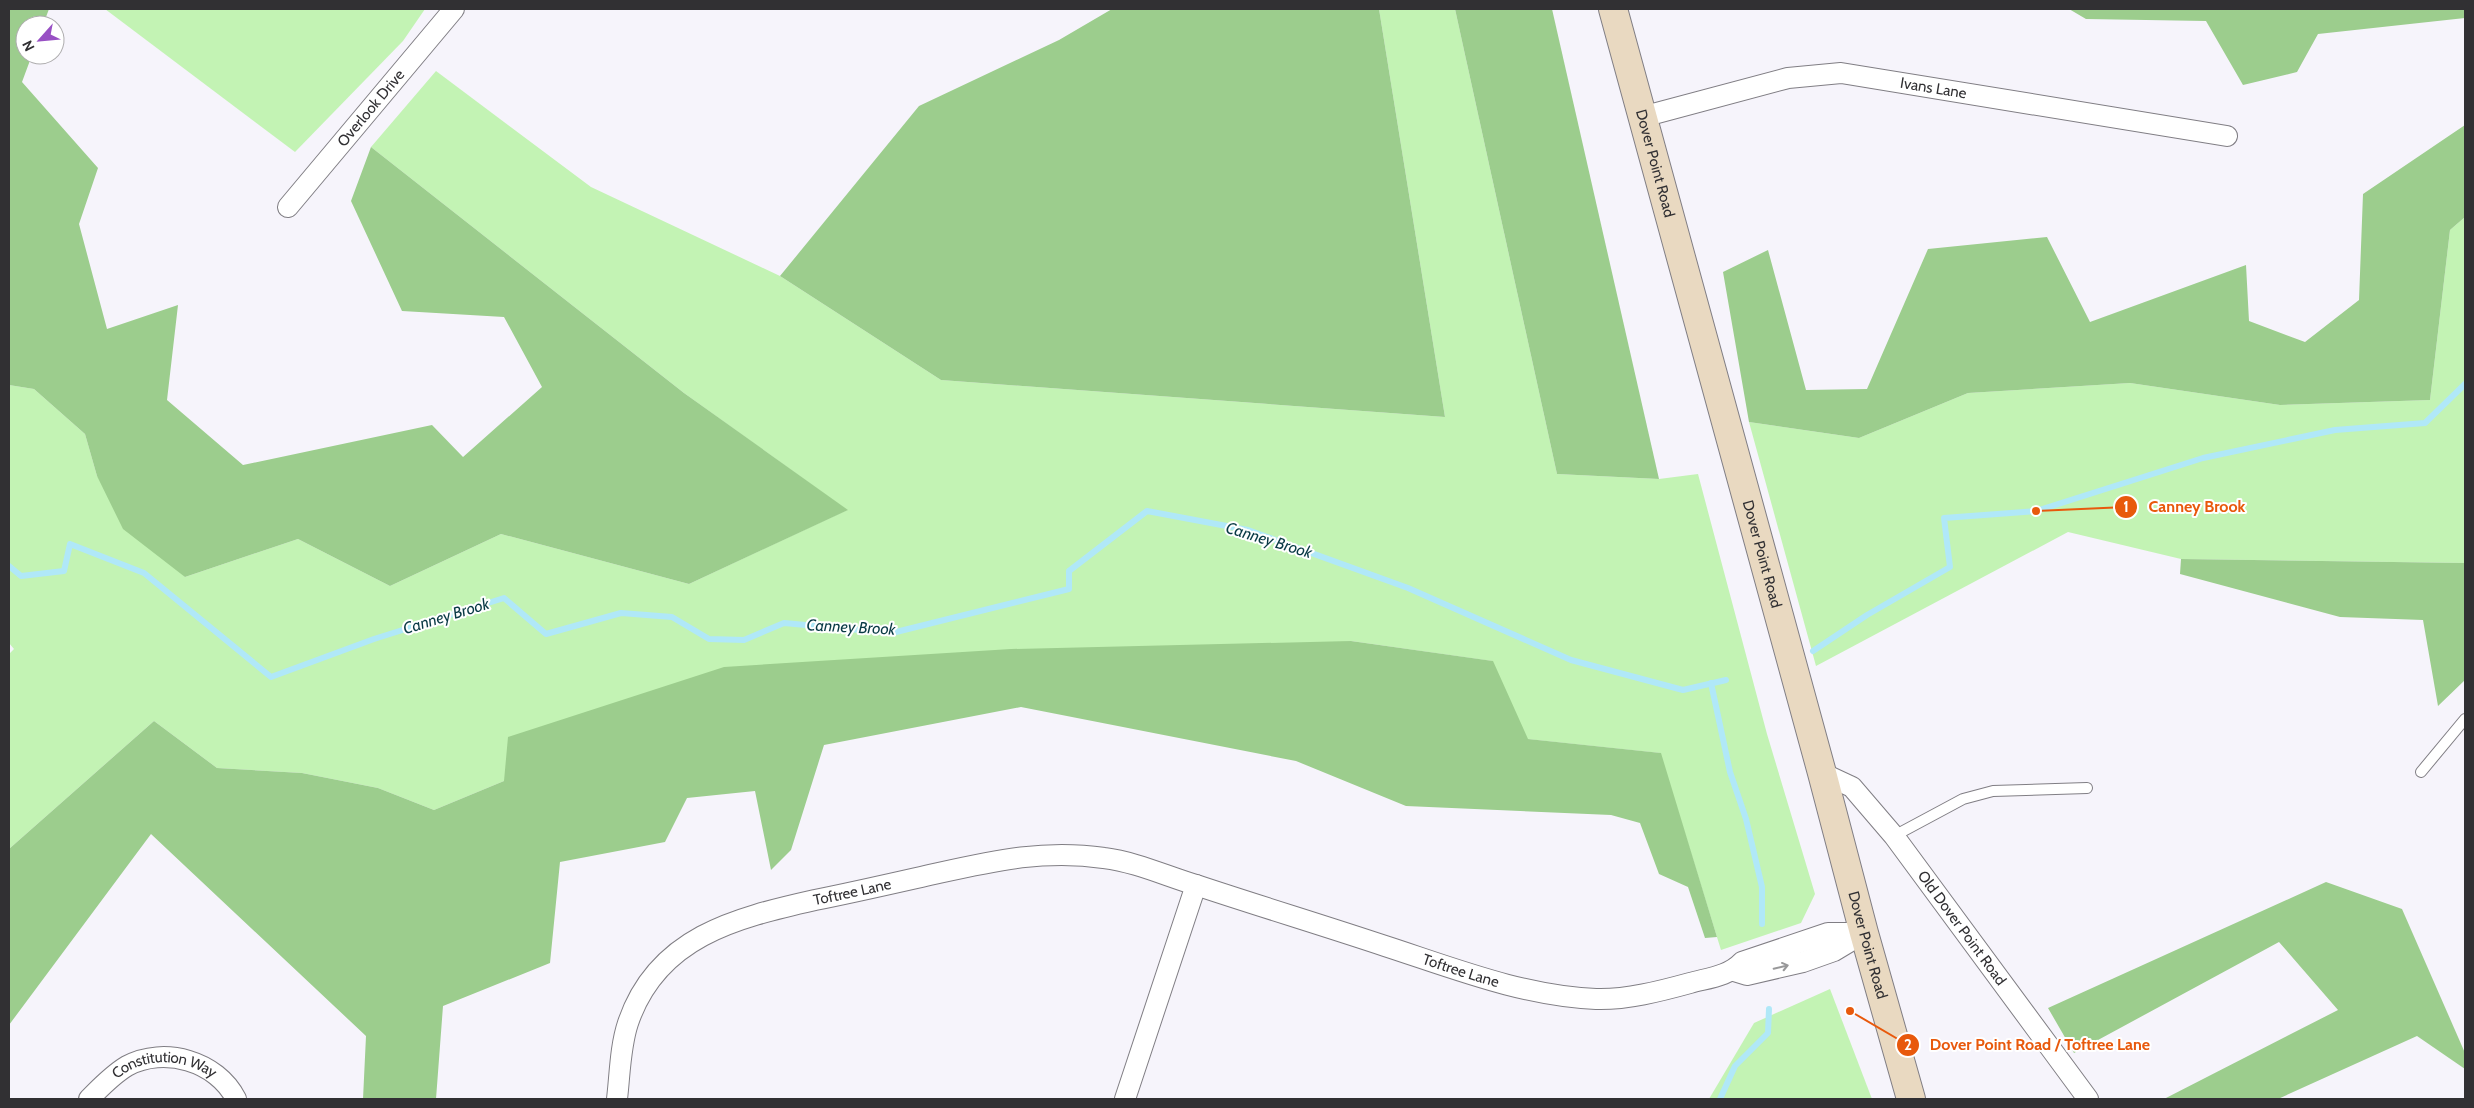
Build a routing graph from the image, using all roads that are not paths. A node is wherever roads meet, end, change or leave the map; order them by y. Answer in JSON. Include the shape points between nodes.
{"nodes":[{"id":1,"x":454,"y":9,"type":"edge"},
{"id":2,"x":1613,"y":9,"type":"edge"},
{"id":3,"x":1642,"y":117,"type":"junction"},
{"id":4,"x":2227,"y":136,"type":"dead end"},
{"id":5,"x":288,"y":207,"type":"dead end"},
{"id":6,"x":2465,"y":719,"type":"edge"},
{"id":7,"x":2421,"y":772,"type":"dead end"},
{"id":8,"x":1822,"y":773,"type":"junction"},
{"id":9,"x":2087,"y":788,"type":"dead end"},
{"id":10,"x":1894,"y":836,"type":"junction"},
{"id":11,"x":1196,"y":885,"type":"junction"},
{"id":12,"x":1864,"y":933,"type":"junction"},
{"id":13,"x":89,"y":1099,"type":"edge"},
{"id":14,"x":236,"y":1099,"type":"edge"},
{"id":15,"x":617,"y":1099,"type":"edge"},
{"id":16,"x":1125,"y":1099,"type":"edge"},
{"id":17,"x":1911,"y":1099,"type":"edge"},
{"id":18,"x":2088,"y":1099,"type":"edge"}],
"edges":[{"from":1,"to":5,"type":"street","name":"Overlook Drive"},
{"from":2,"to":3,"type":"main road","name":"Dover Point Road"},
{"from":3,"to":4,"type":"street","name":"Ivans Lane","via":[[1788,78],[1841,73]]},
{"from":3,"to":8,"type":"main road","name":"Dover Point Road"},
{"from":6,"to":7,"type":"lane"},
{"from":8,"to":10,"type":"street","name":"Old Dover Point Road","via":[[1852,787]]},
{"from":8,"to":12,"type":"main road","name":"Dover Point Road"},
{"from":9,"to":10,"type":"lane","via":[[1993,791],[1963,799]]},
{"from":10,"to":18,"type":"street","name":"Old Dover Point Road"},
{"from":11,"to":12,"type":"street","name":"Toftree Lane","via":[[1522,988],[1599,999],[1636,995],[1734,971],[1747,975],[1803,962],[1834,951]]},
{"from":11,"to":15,"type":"street","name":"Toftree Lane","via":[[1108,858],[1058,853],[1007,858],[807,902],[731,923],[686,945],[666,960],[650,979],[627,1026]]},
{"from":11,"to":16,"type":"street"},
{"from":12,"to":17,"type":"main road","name":"Dover Point Road"},
{"from":13,"to":14,"type":"street","name":"Constitution Way","via":[[106,1081],[128,1066],[150,1058],[199,1064],[220,1077]]}]}
